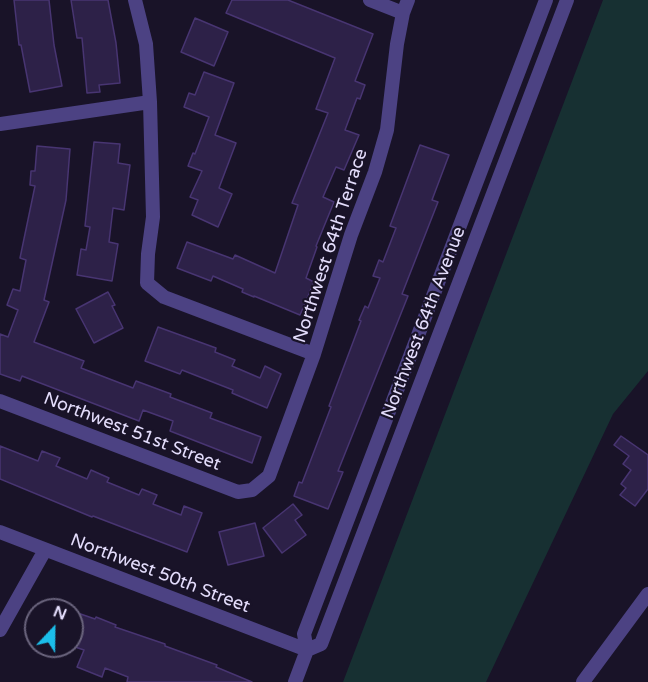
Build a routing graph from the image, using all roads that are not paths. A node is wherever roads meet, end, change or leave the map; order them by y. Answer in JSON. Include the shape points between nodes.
{"nodes":[{"id":1,"x":135,"y":0,"type":"edge"},
{"id":2,"x":370,"y":0,"type":"edge"},
{"id":3,"x":546,"y":0,"type":"edge"},
{"id":4,"x":567,"y":0,"type":"edge"},
{"id":5,"x":406,"y":7,"type":"edge"},
{"id":6,"x":150,"y":102,"type":"junction"},
{"id":7,"x":0,"y":123,"type":"edge"},
{"id":8,"x":0,"y":135,"type":"edge"},
{"id":9,"x":314,"y":354,"type":"junction"},
{"id":10,"x":0,"y":401,"type":"edge"},
{"id":11,"x":252,"y":490,"type":"joint"},
{"id":12,"x":0,"y":532,"type":"edge"},
{"id":13,"x":45,"y":550,"type":"junction"},
{"id":14,"x":648,"y":594,"type":"edge"},
{"id":15,"x":0,"y":630,"type":"edge"},
{"id":16,"x":307,"y":650,"type":"junction"},
{"id":17,"x":295,"y":682,"type":"edge"},
{"id":18,"x":583,"y":682,"type":"edge"}],
"edges":[{"from":1,"to":6,"type":"street","via":[[146,44]]},
{"from":2,"to":5,"type":"street"},
{"from":3,"to":16,"type":"street","name":"Northwest 64th Avenue","via":[[304,634]]},
{"from":4,"to":16,"type":"street","name":"Northwest 64th Avenue","via":[[321,644]]},
{"from":5,"to":9,"type":"street","name":"Northwest 64th Terrace","via":[[397,44],[387,130]]},
{"from":6,"to":7,"type":"street"},
{"from":6,"to":9,"type":"street","via":[[153,217],[147,283],[164,297]]},
{"from":7,"to":8,"type":"street"},
{"from":9,"to":11,"type":"street","name":"Northwest 64th Terrace","via":[[269,476]]},
{"from":10,"to":11,"type":"street","name":"Northwest 51st Street","via":[[238,492]]},
{"from":12,"to":13,"type":"street","name":"Northwest 50th Street"},
{"from":13,"to":15,"type":"street"},
{"from":13,"to":16,"type":"street","name":"Northwest 50th Street"},
{"from":14,"to":18,"type":"street"},
{"from":16,"to":17,"type":"street","name":"Northwest 64th Avenue"}]}
